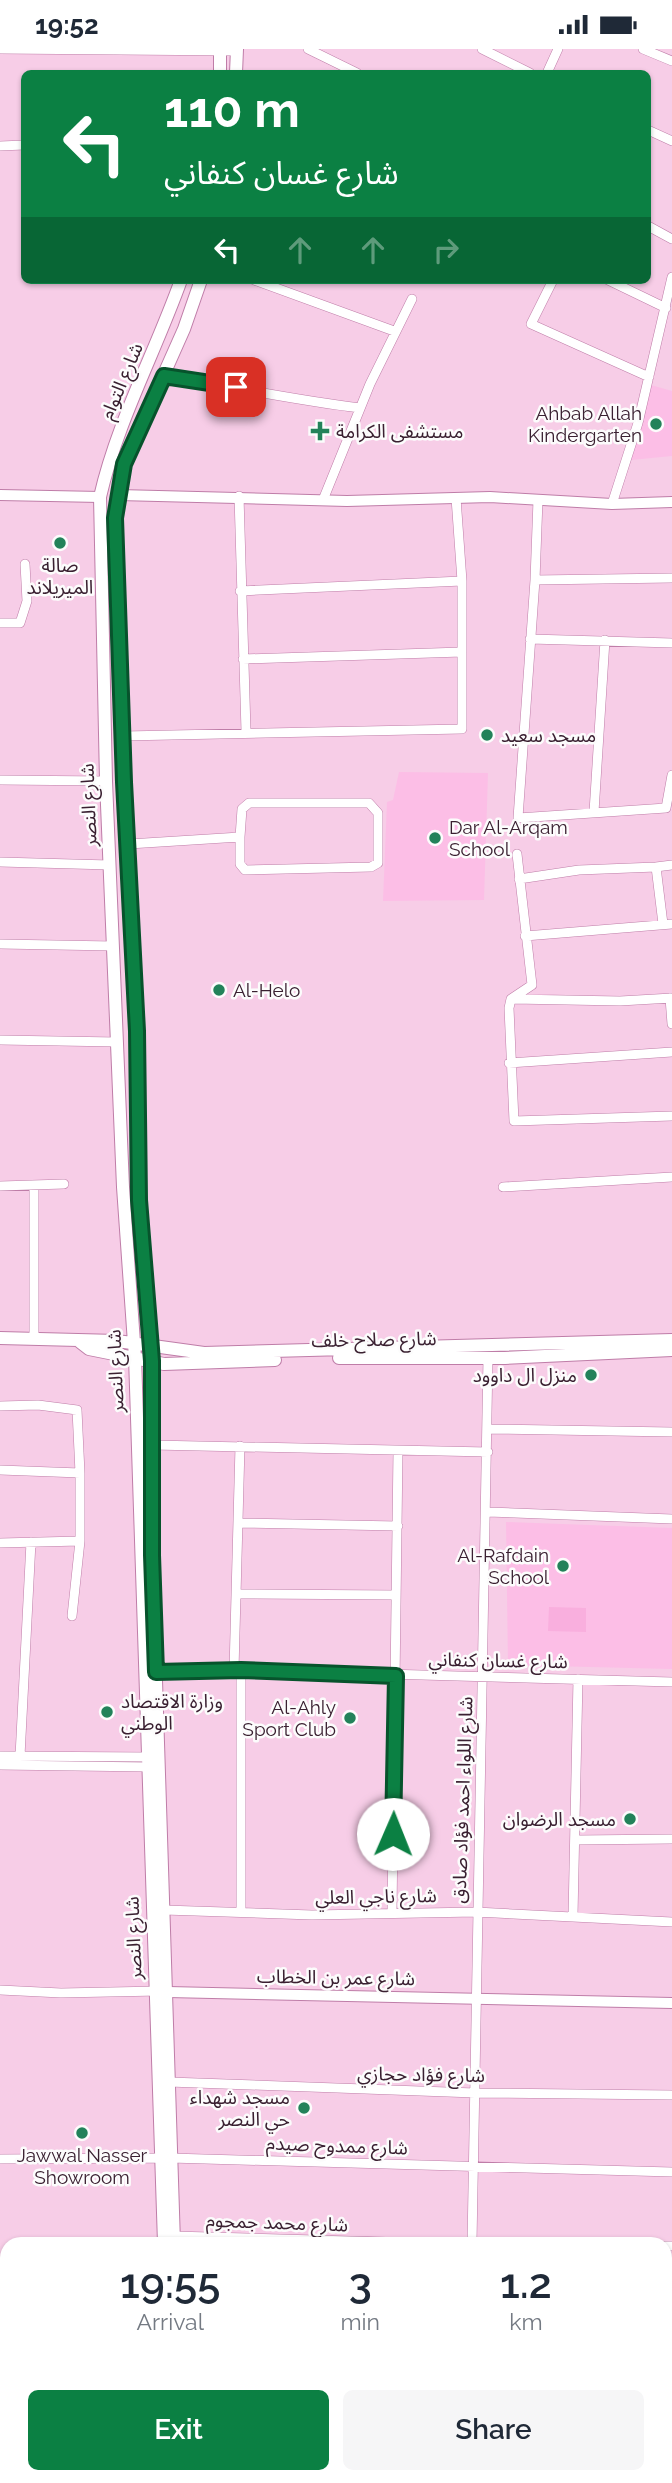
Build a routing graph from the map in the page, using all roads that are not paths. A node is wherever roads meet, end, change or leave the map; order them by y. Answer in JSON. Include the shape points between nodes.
{"nodes":[{"id":1,"x":0,"y":49,"type":"edge"},
{"id":2,"x":24,"y":49,"type":"edge"},
{"id":3,"x":112,"y":49,"type":"edge"},
{"id":4,"x":308,"y":49,"type":"edge"},
{"id":5,"x":482,"y":49,"type":"edge"},
{"id":6,"x":558,"y":49,"type":"edge"},
{"id":7,"x":643,"y":49,"type":"edge"},
{"id":8,"x":220,"y":50,"type":"edge"},
{"id":9,"x":237,"y":50,"type":"edge"},
{"id":10,"x":672,"y":61,"type":"edge"},
{"id":11,"x":219,"y":70,"type":"edge"},
{"id":12,"x":236,"y":70,"type":"edge"},
{"id":13,"x":351,"y":70,"type":"edge"},
{"id":14,"x":524,"y":70,"type":"edge"},
{"id":15,"x":548,"y":70,"type":"edge"},
{"id":16,"x":651,"y":131,"type":"edge"},
{"id":17,"x":672,"y":141,"type":"edge"},
{"id":18,"x":21,"y":145,"type":"edge"},
{"id":19,"x":0,"y":146,"type":"edge"},
{"id":20,"x":651,"y":228,"type":"edge"},
{"id":21,"x":672,"y":239,"type":"edge"},
{"id":22,"x":672,"y":277,"type":"edge"},
{"id":23,"x":179,"y":284,"type":"edge"},
{"id":24,"x":199,"y":284,"type":"edge"},
{"id":25,"x":265,"y":284,"type":"edge"},
{"id":26,"x":551,"y":284,"type":"edge"},
{"id":27,"x":616,"y":284,"type":"edge"},
{"id":28,"x":412,"y":299,"type":"dead end"},
{"id":29,"x":666,"y":308,"type":"junction"},
{"id":30,"x":394,"y":331,"type":"junction"},
{"id":31,"x":164,"y":376,"type":"junction"},
{"id":32,"x":649,"y":377,"type":"junction"},
{"id":33,"x":360,"y":408,"type":"junction"},
{"id":34,"x":0,"y":495,"type":"edge"},
{"id":35,"x":119,"y":495,"type":"junction"},
{"id":36,"x":239,"y":496,"type":"junction"},
{"id":37,"x":100,"y":497,"type":"junction"},
{"id":38,"x":456,"y":498,"type":"junction"},
{"id":39,"x":323,"y":500,"type":"junction"},
{"id":40,"x":538,"y":500,"type":"junction"},
{"id":41,"x":672,"y":502,"type":"edge"},
{"id":42,"x":612,"y":504,"type":"junction"},
{"id":43,"x":25,"y":564,"type":"dead end"},
{"id":44,"x":672,"y":578,"type":"edge"},
{"id":45,"x":536,"y":580,"type":"junction"},
{"id":46,"x":462,"y":581,"type":"junction"},
{"id":47,"x":240,"y":591,"type":"junction"},
{"id":48,"x":0,"y":623,"type":"edge"},
{"id":49,"x":530,"y":639,"type":"junction"},
{"id":50,"x":605,"y":640,"type":"junction"},
{"id":51,"x":672,"y":643,"type":"edge"},
{"id":52,"x":462,"y":652,"type":"junction"},
{"id":53,"x":243,"y":659,"type":"junction"},
{"id":54,"x":246,"y":731,"type":"junction"},
{"id":55,"x":124,"y":736,"type":"junction"},
{"id":56,"x":672,"y":775,"type":"edge"},
{"id":57,"x":0,"y":780,"type":"edge"},
{"id":58,"x":106,"y":781,"type":"junction"},
{"id":59,"x":594,"y":812,"type":"junction"},
{"id":60,"x":240,"y":837,"type":"junction"},
{"id":61,"x":129,"y":844,"type":"junction"},
{"id":62,"x":517,"y":854,"type":"dead end"},
{"id":63,"x":0,"y":862,"type":"edge"},
{"id":64,"x":110,"y":865,"type":"junction"},
{"id":65,"x":672,"y":865,"type":"edge"},
{"id":66,"x":656,"y":867,"type":"junction"},
{"id":67,"x":519,"y":879,"type":"junction"},
{"id":68,"x":667,"y":924,"type":"edge"},
{"id":69,"x":525,"y":936,"type":"junction"},
{"id":70,"x":0,"y":944,"type":"edge"},
{"id":71,"x":113,"y":946,"type":"junction"},
{"id":72,"x":671,"y":998,"type":"edge"},
{"id":73,"x":511,"y":999,"type":"junction"},
{"id":74,"x":672,"y":1024,"type":"edge"},
{"id":75,"x":0,"y":1040,"type":"edge"},
{"id":76,"x":117,"y":1042,"type":"junction"},
{"id":77,"x":672,"y":1052,"type":"edge"},
{"id":78,"x":509,"y":1063,"type":"junction"},
{"id":79,"x":672,"y":1116,"type":"edge"},
{"id":80,"x":672,"y":1177,"type":"edge"},
{"id":81,"x":64,"y":1184,"type":"dead end"},
{"id":82,"x":34,"y":1186,"type":"junction"},
{"id":83,"x":0,"y":1187,"type":"edge"},
{"id":84,"x":503,"y":1187,"type":"dead end"},
{"id":85,"x":0,"y":1338,"type":"edge"},
{"id":86,"x":34,"y":1338,"type":"junction"},
{"id":87,"x":672,"y":1340,"type":"edge"},
{"id":88,"x":151,"y":1344,"type":"junction"},
{"id":89,"x":135,"y":1350,"type":"junction"},
{"id":90,"x":672,"y":1350,"type":"edge"},
{"id":91,"x":488,"y":1358,"type":"junction"},
{"id":92,"x":152,"y":1361,"type":"junction"},
{"id":93,"x":0,"y":1406,"type":"edge"},
{"id":94,"x":488,"y":1429,"type":"junction"},
{"id":95,"x":672,"y":1432,"type":"edge"},
{"id":96,"x":153,"y":1445,"type":"junction"},
{"id":97,"x":240,"y":1446,"type":"junction"},
{"id":98,"x":398,"y":1451,"type":"junction"},
{"id":99,"x":488,"y":1452,"type":"junction"},
{"id":100,"x":0,"y":1470,"type":"edge"},
{"id":101,"x":80,"y":1473,"type":"junction"},
{"id":102,"x":487,"y":1512,"type":"junction"},
{"id":103,"x":672,"y":1519,"type":"edge"},
{"id":104,"x":239,"y":1523,"type":"junction"},
{"id":105,"x":398,"y":1526,"type":"junction"},
{"id":106,"x":79,"y":1541,"type":"junction"},
{"id":107,"x":31,"y":1542,"type":"junction"},
{"id":108,"x":0,"y":1543,"type":"edge"},
{"id":109,"x":238,"y":1594,"type":"junction"},
{"id":110,"x":396,"y":1595,"type":"junction"},
{"id":111,"x":72,"y":1616,"type":"dead end"},
{"id":112,"x":237,"y":1670,"type":"junction"},
{"id":113,"x":156,"y":1672,"type":"junction"},
{"id":114,"x":396,"y":1676,"type":"junction"},
{"id":115,"x":483,"y":1678,"type":"junction"},
{"id":116,"x":578,"y":1679,"type":"junction"},
{"id":117,"x":672,"y":1682,"type":"edge"},
{"id":118,"x":20,"y":1755,"type":"junction"},
{"id":119,"x":0,"y":1756,"type":"edge"},
{"id":120,"x":149,"y":1762,"type":"junction"},
{"id":121,"x":0,"y":1765,"type":"edge"},
{"id":122,"x":672,"y":1839,"type":"edge"},
{"id":123,"x":577,"y":1840,"type":"junction"},
{"id":124,"x":164,"y":1910,"type":"junction"},
{"id":125,"x":241,"y":1912,"type":"junction"},
{"id":126,"x":476,"y":1912,"type":"junction"},
{"id":127,"x":392,"y":1913,"type":"junction"},
{"id":128,"x":573,"y":1916,"type":"junction"},
{"id":129,"x":672,"y":1922,"type":"edge"},
{"id":130,"x":0,"y":1990,"type":"edge"},
{"id":131,"x":154,"y":1990,"type":"junction"},
{"id":132,"x":168,"y":1992,"type":"junction"},
{"id":133,"x":475,"y":2000,"type":"junction"},
{"id":134,"x":672,"y":2003,"type":"edge"},
{"id":135,"x":169,"y":2082,"type":"junction"},
{"id":136,"x":475,"y":2093,"type":"junction"},
{"id":137,"x":672,"y":2095,"type":"edge"},
{"id":138,"x":166,"y":2158,"type":"junction"},
{"id":139,"x":0,"y":2159,"type":"edge"},
{"id":140,"x":472,"y":2167,"type":"junction"},
{"id":141,"x":672,"y":2172,"type":"edge"},
{"id":142,"x":170,"y":2237,"type":"edge"},
{"id":143,"x":472,"y":2237,"type":"edge"}],
"edges":[{"from":1,"to":2,"type":"street"},
{"from":2,"to":3,"type":"street"},
{"from":3,"to":8,"type":"street"},
{"from":4,"to":13,"type":"street"},
{"from":5,"to":14,"type":"street"},
{"from":6,"to":15,"type":"street"},
{"from":7,"to":10,"type":"street"},
{"from":8,"to":9,"type":"street"},
{"from":8,"to":11,"type":"main road"},
{"from":9,"to":12,"type":"main road"},
{"from":16,"to":17,"type":"street"},
{"from":18,"to":19,"type":"street"},
{"from":20,"to":21,"type":"street"},
{"from":22,"to":29,"type":"street"},
{"from":23,"to":37,"type":"main road","name":"شارع التوام","via":[[125,416]]},
{"from":24,"to":31,"type":"main road","name":"شارع التوام"},
{"from":25,"to":30,"type":"street"},
{"from":26,"to":32,"type":"street","via":[[531,324]]},
{"from":27,"to":29,"type":"street"},
{"from":28,"to":30,"type":"street"},
{"from":29,"to":32,"type":"street"},
{"from":30,"to":33,"type":"street"},
{"from":31,"to":33,"type":"street"},
{"from":31,"to":35,"type":"main road","name":"شارع التوام","via":[[124,464]]},
{"from":32,"to":42,"type":"street"},
{"from":33,"to":39,"type":"street"},
{"from":34,"to":37,"type":"street"},
{"from":35,"to":36,"type":"street"},
{"from":35,"to":37,"type":"street"},
{"from":35,"to":55,"type":"main road","name":"شارع التوام","via":[[115,518]]},
{"from":36,"to":39,"type":"street"},
{"from":36,"to":47,"type":"street"},
{"from":37,"to":58,"type":"main road","name":"شارع النصر"},
{"from":38,"to":39,"type":"street"},
{"from":38,"to":40,"type":"street"},
{"from":38,"to":46,"type":"street"},
{"from":40,"to":42,"type":"street"},
{"from":40,"to":45,"type":"street"},
{"from":41,"to":42,"type":"street"},
{"from":43,"to":48,"type":"street","via":[[27,601],[20,623]]},
{"from":44,"to":45,"type":"street"},
{"from":45,"to":49,"type":"street"},
{"from":46,"to":47,"type":"street"},
{"from":46,"to":52,"type":"street"},
{"from":47,"to":53,"type":"street"},
{"from":49,"to":50,"type":"street"},
{"from":49,"to":59,"type":"street","via":[[518,818]]},
{"from":50,"to":51,"type":"street"},
{"from":50,"to":59,"type":"street"},
{"from":52,"to":53,"type":"street"},
{"from":52,"to":54,"type":"street","via":[[461,729]]},
{"from":53,"to":54,"type":"street"},
{"from":54,"to":55,"type":"street"},
{"from":55,"to":61,"type":"main road","name":"شارع التوام"},
{"from":56,"to":59,"type":"street","via":[[666,808]]},
{"from":57,"to":58,"type":"street"},
{"from":58,"to":64,"type":"main road","name":"شارع النصر"},
{"from":60,"to":60,"type":"street","via":[[240,864],[245,870],[370,867],[378,863],[378,813],[369,803],[249,803],[242,809]]},
{"from":60,"to":61,"type":"street"},
{"from":61,"to":88,"type":"main road","name":"شارع النصر","via":[[139,1200]]},
{"from":62,"to":67,"type":"street"},
{"from":63,"to":64,"type":"street"},
{"from":64,"to":71,"type":"main road","name":"شارع النصر"},
{"from":65,"to":66,"type":"street"},
{"from":66,"to":67,"type":"street","via":[[579,870]]},
{"from":66,"to":68,"type":"street"},
{"from":67,"to":69,"type":"street"},
{"from":68,"to":69,"type":"street"},
{"from":69,"to":73,"type":"street","via":[[532,985]]},
{"from":70,"to":71,"type":"street"},
{"from":71,"to":76,"type":"main road","name":"شارع النصر"},
{"from":72,"to":73,"type":"street"},
{"from":72,"to":74,"type":"street"},
{"from":73,"to":78,"type":"street"},
{"from":75,"to":76,"type":"street"},
{"from":76,"to":89,"type":"main road","name":"شارع النصر"},
{"from":77,"to":78,"type":"street"},
{"from":78,"to":79,"type":"street","via":[[514,1121]]},
{"from":80,"to":84,"type":"street"},
{"from":81,"to":82,"type":"street"},
{"from":82,"to":83,"type":"street"},
{"from":82,"to":86,"type":"street"},
{"from":85,"to":86,"type":"main road","name":"شارع صلاح خلف"},
{"from":86,"to":89,"type":"main road","name":"شارع صلاح خلف"},
{"from":87,"to":88,"type":"main road","name":"شارع صلاح خلف","via":[[204,1353]]},
{"from":88,"to":89,"type":"main road","name":"شارع صلاح خلف"},
{"from":88,"to":92,"type":"main road","name":"شارع النصر"},
{"from":89,"to":92,"type":"main road","name":"شارع صلاح خلف"},
{"from":89,"to":120,"type":"main road","name":"شارع النصر"},
{"from":90,"to":91,"type":"main road","name":"شارع صلاح خلف"},
{"from":91,"to":92,"type":"main road","name":"شارع صلاح خلف"},
{"from":91,"to":94,"type":"street","name":"شارع اللواء احمد فؤاد صادق"},
{"from":92,"to":96,"type":"main road","name":"شارع النصر"},
{"from":93,"to":101,"type":"street","via":[[77,1410]]},
{"from":94,"to":95,"type":"street"},
{"from":94,"to":99,"type":"street","name":"شارع اللواء احمد فؤاد صادق"},
{"from":96,"to":97,"type":"street"},
{"from":96,"to":113,"type":"main road","name":"شارع النصر"},
{"from":97,"to":98,"type":"street"},
{"from":97,"to":104,"type":"street"},
{"from":98,"to":99,"type":"street"},
{"from":98,"to":105,"type":"street"},
{"from":99,"to":102,"type":"street","name":"شارع اللواء احمد فؤاد صادق"},
{"from":100,"to":101,"type":"street"},
{"from":101,"to":106,"type":"street"},
{"from":102,"to":103,"type":"street"},
{"from":102,"to":115,"type":"street","name":"شارع اللواء احمد فؤاد صادق"},
{"from":104,"to":105,"type":"street"},
{"from":104,"to":109,"type":"street"},
{"from":105,"to":110,"type":"street"},
{"from":106,"to":107,"type":"street"},
{"from":106,"to":111,"type":"street"},
{"from":107,"to":108,"type":"street"},
{"from":107,"to":118,"type":"street"},
{"from":109,"to":110,"type":"street"},
{"from":109,"to":112,"type":"street"},
{"from":110,"to":114,"type":"street"},
{"from":112,"to":113,"type":"street","name":"شارع غسان كنفاني"},
{"from":112,"to":114,"type":"street","name":"شارع غسان كنفاني"},
{"from":112,"to":125,"type":"street"},
{"from":113,"to":124,"type":"main road","name":"شارع النصر"},
{"from":114,"to":115,"type":"street","name":"شارع غسان كنفاني"},
{"from":114,"to":127,"type":"street"},
{"from":115,"to":116,"type":"street","name":"شارع غسان كنفاني"},
{"from":115,"to":126,"type":"street","name":"شارع اللواء احمد فؤاد صادق"},
{"from":116,"to":117,"type":"street","name":"شارع غسان كنفاني"},
{"from":116,"to":123,"type":"street"},
{"from":118,"to":119,"type":"street"},
{"from":118,"to":120,"type":"street"},
{"from":120,"to":121,"type":"street"},
{"from":120,"to":131,"type":"main road","name":"شارع النصر"},
{"from":122,"to":123,"type":"street"},
{"from":123,"to":128,"type":"street"},
{"from":124,"to":125,"type":"street","name":"شارع ناجي العلي"},
{"from":124,"to":132,"type":"main road","name":"شارع النصر"},
{"from":125,"to":127,"type":"street","name":"شارع ناجي العلي"},
{"from":126,"to":127,"type":"street","name":"شارع ناجي العلي"},
{"from":126,"to":128,"type":"street","name":"شارع ناجي العلي"},
{"from":126,"to":133,"type":"street","name":"شارع اللواء احمد فؤاد صادق"},
{"from":128,"to":129,"type":"street","name":"شارع ناجي العلي"},
{"from":130,"to":131,"type":"street","name":"شارع عمر بن الخطاب"},
{"from":131,"to":132,"type":"street","name":"شارع عمر بن الخطاب"},
{"from":131,"to":138,"type":"main road","name":"شارع النصر"},
{"from":132,"to":133,"type":"street","name":"شارع عمر بن الخطاب"},
{"from":132,"to":135,"type":"main road","name":"شارع النصر"},
{"from":133,"to":134,"type":"street","name":"شارع عمر بن الخطاب"},
{"from":133,"to":136,"type":"street","name":"شارع اللواء احمد فؤاد صادق"},
{"from":135,"to":136,"type":"street","name":"شارع فؤاد حجازي"},
{"from":135,"to":138,"type":"main road","name":"شارع النصر"},
{"from":136,"to":137,"type":"street","name":"شارع فؤاد حجازي"},
{"from":136,"to":140,"type":"street","name":"شارع اللواء احمد فؤاد صادق"},
{"from":138,"to":139,"type":"street","name":"شارع ممدوح صيدم"},
{"from":138,"to":140,"type":"street","name":"شارع ممدوح صيدم"},
{"from":138,"to":142,"type":"main road","name":"شارع النصر"},
{"from":140,"to":141,"type":"street","name":"شارع ممدوح صيدم"},
{"from":140,"to":143,"type":"street","name":"شارع اللواء احمد فؤاد صادق"}]}
